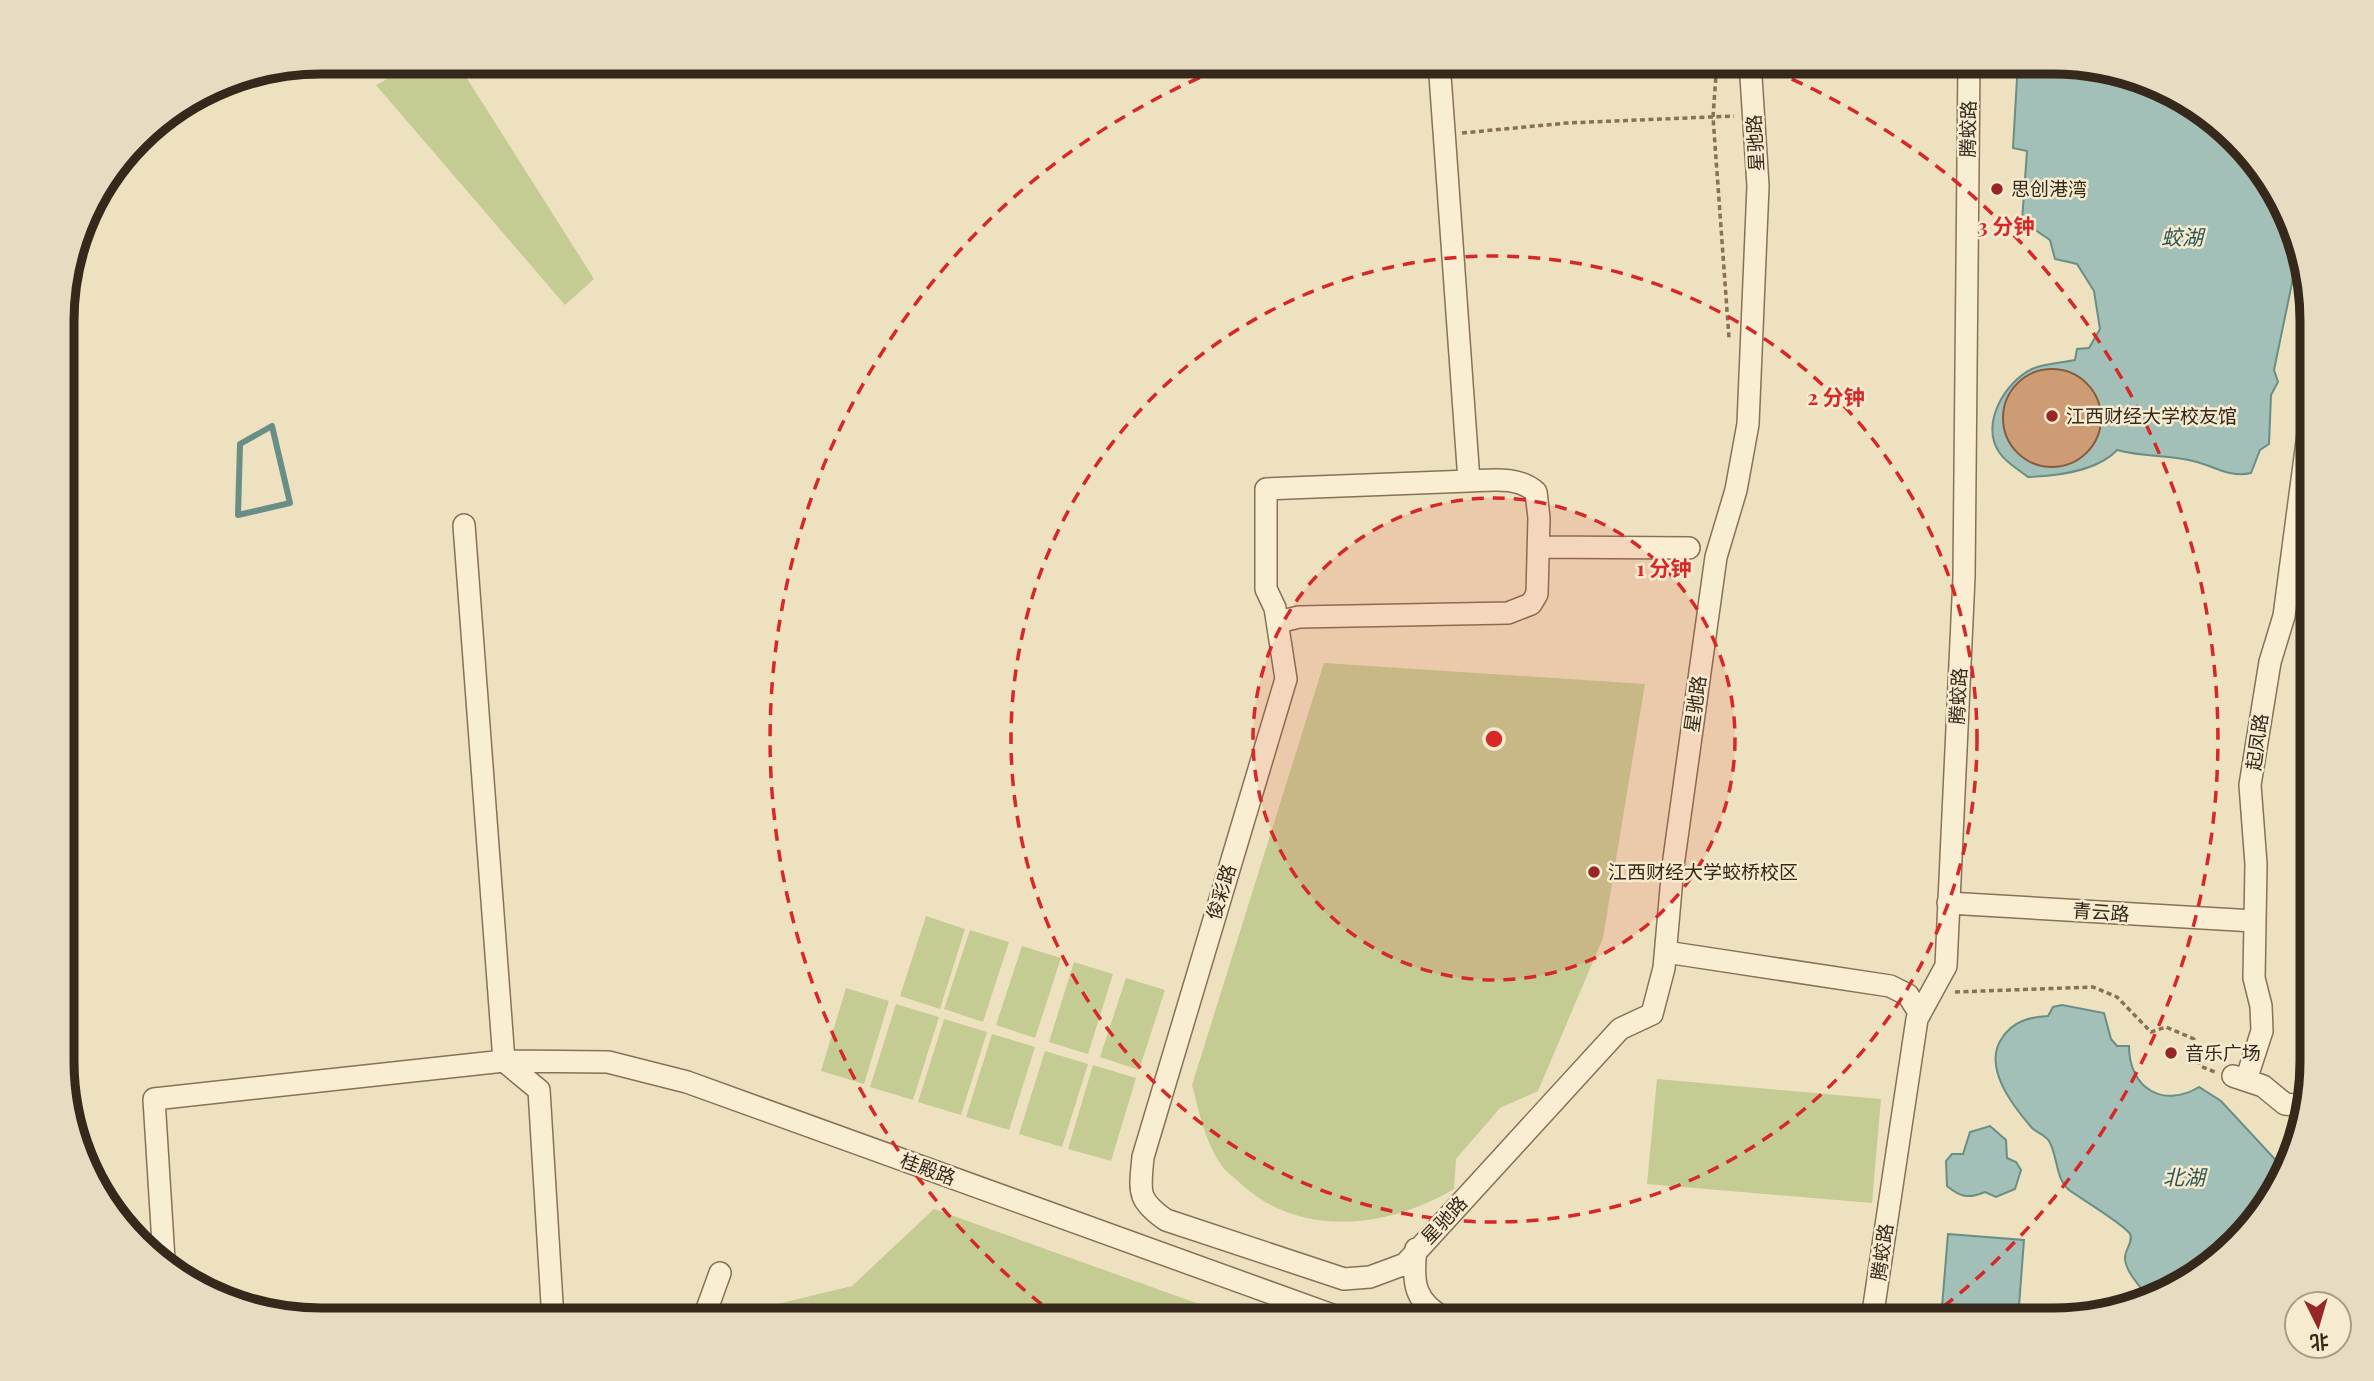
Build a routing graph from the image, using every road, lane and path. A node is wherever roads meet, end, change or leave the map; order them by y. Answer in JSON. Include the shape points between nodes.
{"nodes":[{"id":1,"x":1440,"y":74,"type":"edge"},
{"id":2,"x":1716,"y":74,"type":"edge"},
{"id":3,"x":1751,"y":74,"type":"edge"},
{"id":4,"x":1969,"y":74,"type":"edge"},
{"id":5,"x":1713,"y":117,"type":"junction"},
{"id":6,"x":1444,"y":134,"type":"junction"},
{"id":7,"x":1729,"y":349,"type":"dead end"},
{"id":8,"x":1469,"y":481,"type":"junction"},
{"id":9,"x":2300,"y":495,"type":"edge"},
{"id":10,"x":464,"y":525,"type":"dead end"},
{"id":11,"x":1539,"y":547,"type":"junction"},
{"id":12,"x":1689,"y":548,"type":"dead end"},
{"id":13,"x":1278,"y":622,"type":"junction"},
{"id":14,"x":1948,"y":902,"type":"junction"},
{"id":15,"x":2255,"y":921,"type":"junction"},
{"id":16,"x":1666,"y":952,"type":"junction"},
{"id":17,"x":1932,"y":990,"type":"junction"},
{"id":18,"x":1920,"y":1014,"type":"junction"},
{"id":19,"x":504,"y":1061,"type":"junction"},
{"id":20,"x":2240,"y":1078,"type":"junction"},
{"id":21,"x":2296,"y":1105,"type":"edge"},
{"id":22,"x":1416,"y":1249,"type":"junction"},
{"id":23,"x":163,"y":1251,"type":"edge"},
{"id":24,"x":720,"y":1273,"type":"dead end"},
{"id":25,"x":1308,"y":1307,"type":"edge"},
{"id":26,"x":1427,"y":1307,"type":"edge"},
{"id":27,"x":1874,"y":1307,"type":"edge"},
{"id":28,"x":553,"y":1308,"type":"edge"},
{"id":29,"x":707,"y":1308,"type":"edge"}],
"edges":[{"from":1,"to":6,"type":"street"},
{"from":2,"to":5,"type":"path"},
{"from":3,"to":16,"type":"street","name":"星驰路","via":[[1758,186],[1748,425],[1737,490],[1716,557],[1673,866]]},
{"from":4,"to":14,"type":"street","name":"腾蛟路","via":[[1964,577]]},
{"from":5,"to":6,"type":"path"},
{"from":5,"to":7,"type":"path"},
{"from":6,"to":8,"type":"street"},
{"from":8,"to":11,"type":"street","via":[[1511,481],[1536,492]]},
{"from":8,"to":13,"type":"street","name":"俊彩路","via":[[1266,489],[1266,589]]},
{"from":9,"to":15,"type":"street","name":"起凤路","via":[[2284,616],[2270,662],[2250,785]]},
{"from":10,"to":19,"type":"street"},
{"from":11,"to":12,"type":"street"},
{"from":11,"to":13,"type":"street","via":[[1537,594],[1531,604],[1508,613],[1299,617]]},
{"from":13,"to":22,"type":"street","name":"俊彩路","via":[[1286,679],[1149,1130],[1140,1187],[1147,1206],[1166,1220],[1344,1279],[1370,1277],[1405,1264]]},
{"from":14,"to":15,"type":"street","name":"青云路"},
{"from":14,"to":17,"type":"street","name":"腾蛟路","via":[[1946,966]]},
{"from":15,"to":20,"type":"street","name":"起凤路","via":[[2254,978],[2262,1031]]},
{"from":16,"to":18,"type":"street","via":[[1890,986],[1909,995]]},
{"from":16,"to":22,"type":"street","name":"星驰路","via":[[1652,1014],[1620,1029]]},
{"from":17,"to":18,"type":"street","name":"腾蛟路"},
{"from":17,"to":20,"type":"path","via":[[2093,986],[2117,997],[2151,1032],[2166,1027],[2194,1038],[2200,1066]]},
{"from":18,"to":27,"type":"street","name":"腾蛟路"},
{"from":19,"to":23,"type":"street","name":"桂殿路","via":[[154,1099]]},
{"from":19,"to":25,"type":"street","name":"桂殿路","via":[[608,1062],[687,1082]]},
{"from":19,"to":28,"type":"street","via":[[539,1090]]},
{"from":20,"to":21,"type":"street","via":[[2263,1086],[2285,1104]]},
{"from":22,"to":26,"type":"street","via":[[1413,1274]]},
{"from":24,"to":29,"type":"street"}]}
